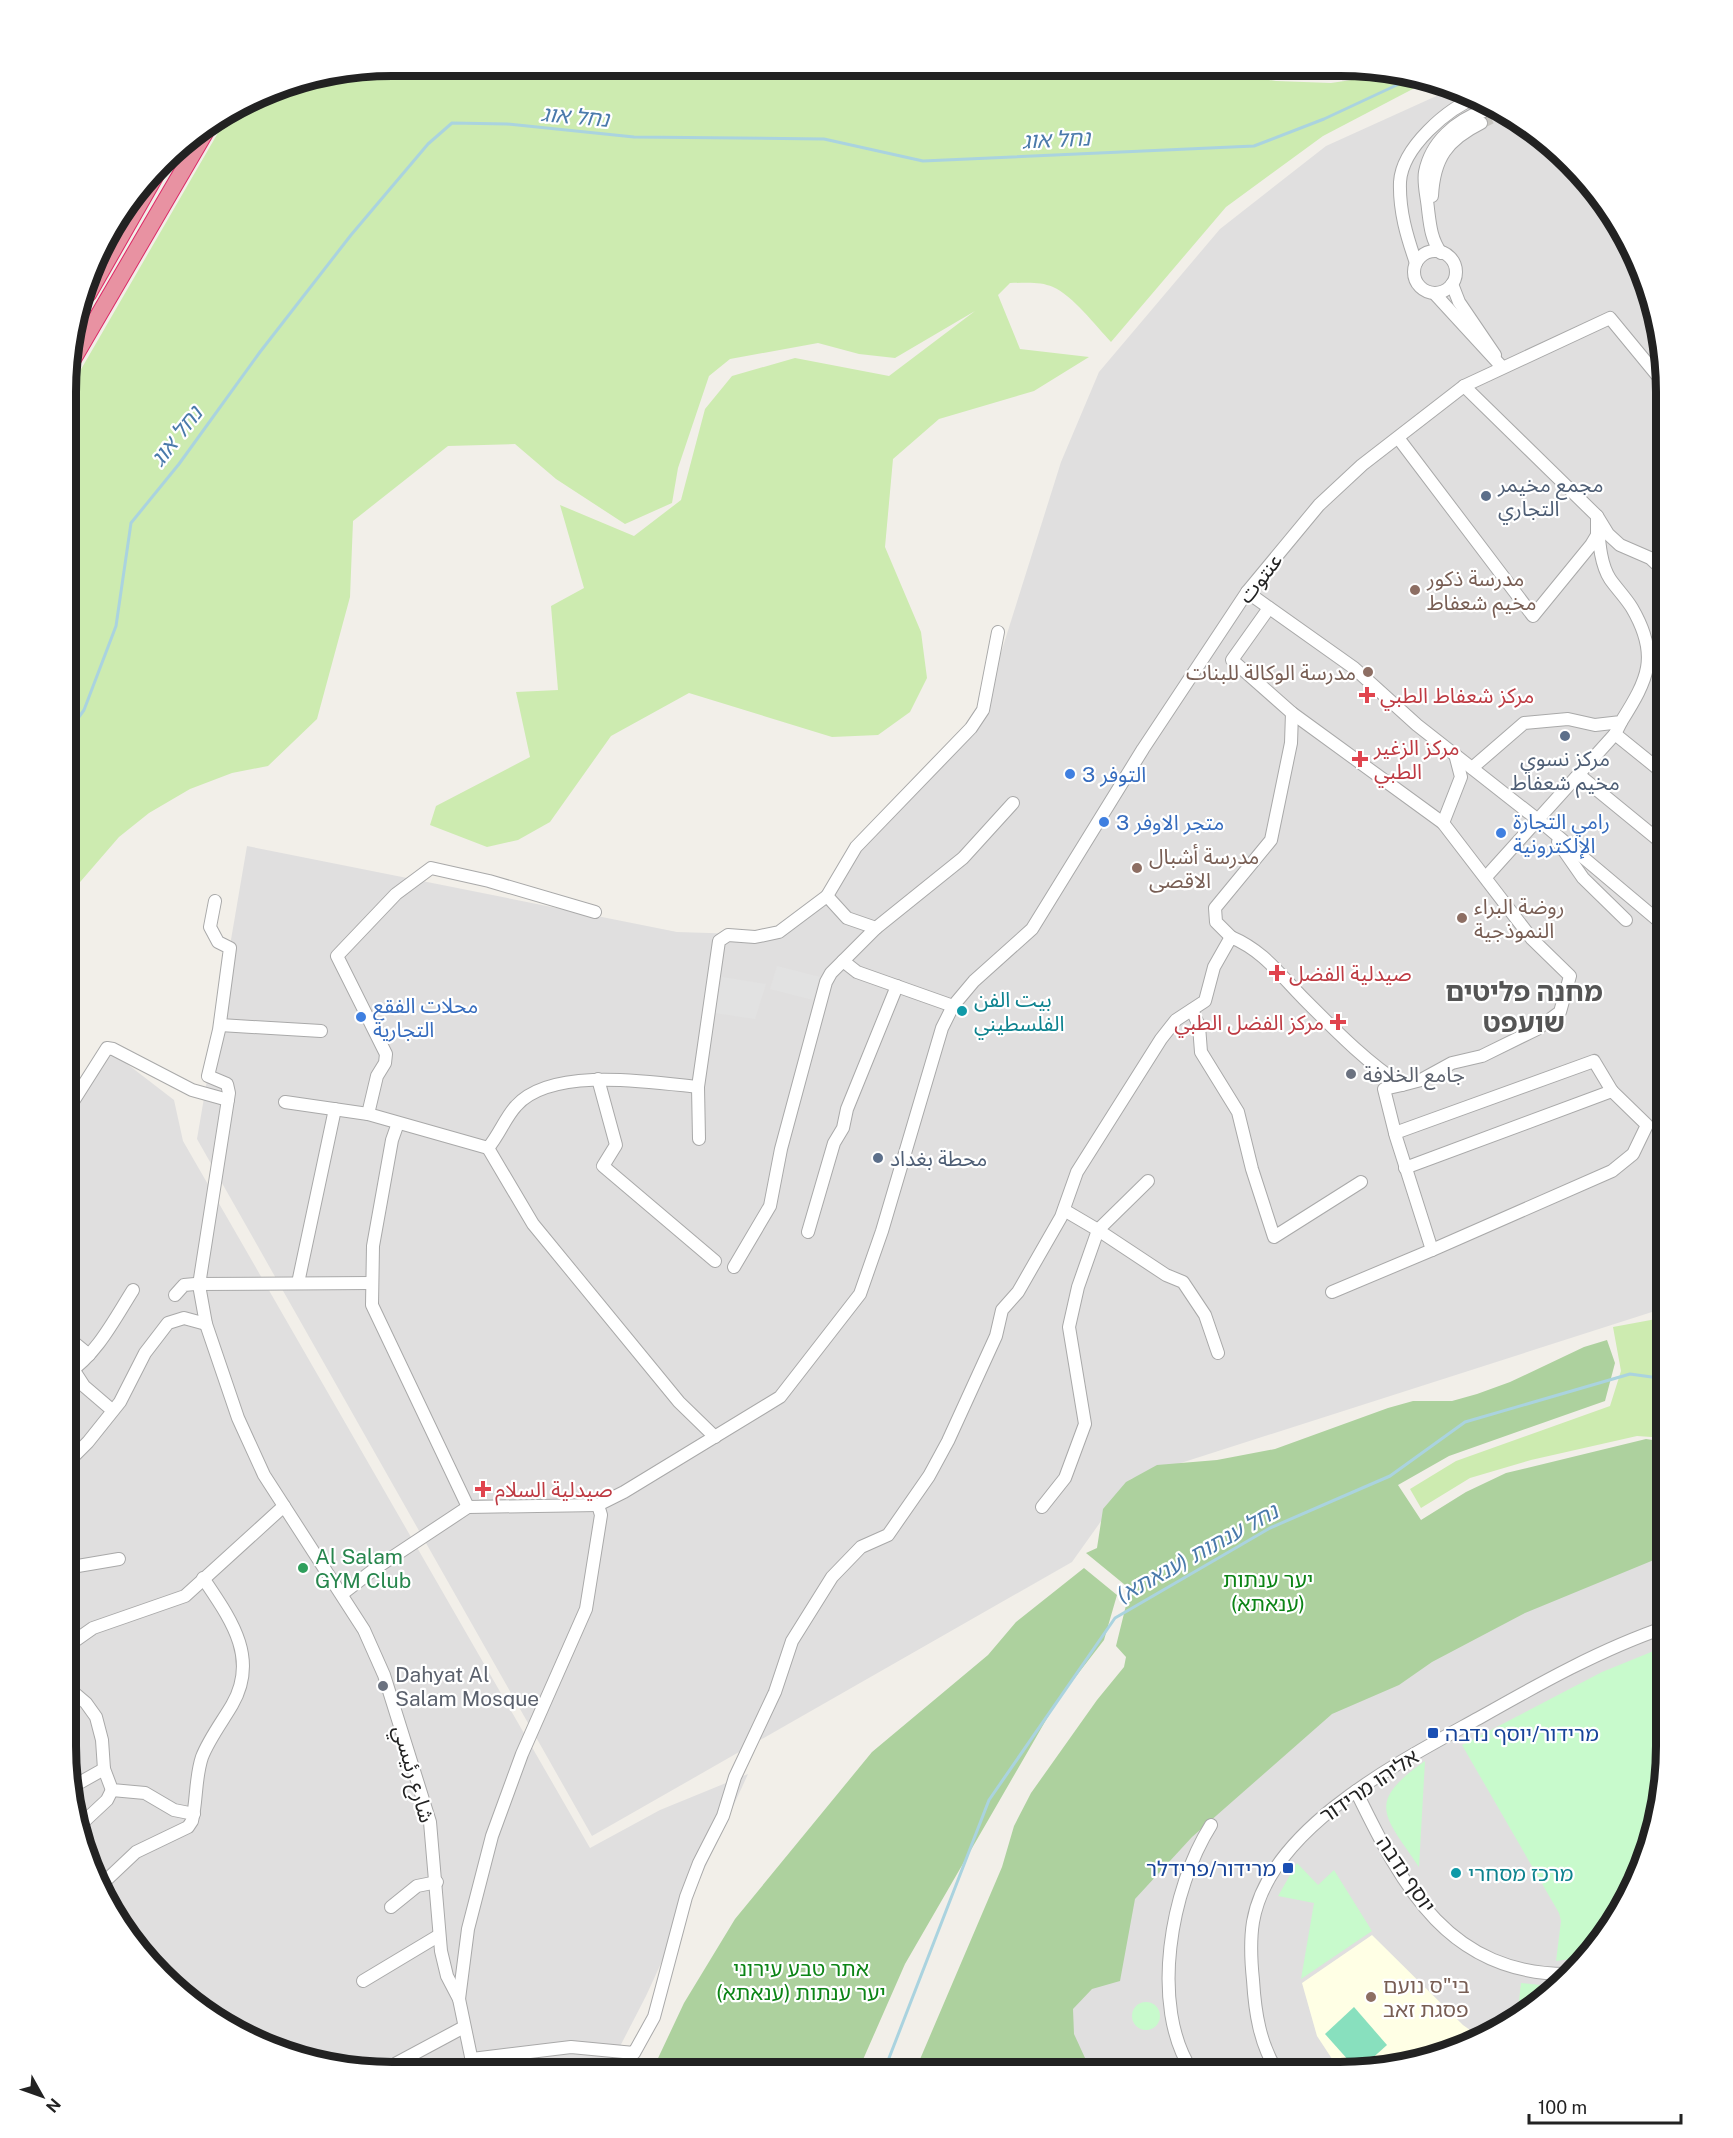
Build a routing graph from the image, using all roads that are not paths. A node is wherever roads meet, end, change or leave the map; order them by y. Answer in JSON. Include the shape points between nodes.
{"nodes":[{"id":1,"x":1458,"y":100,"type":"edge"},
{"id":2,"x":1480,"y":109,"type":"edge"},
{"id":3,"x":1433,"y":126,"type":"junction"},
{"id":4,"x":198,"y":143,"type":"edge"},
{"id":5,"x":143,"y":199,"type":"edge"},
{"id":6,"x":1430,"y":227,"type":"junction"},
{"id":7,"x":1441,"y":253,"type":"junction"},
{"id":8,"x":1416,"y":263,"type":"junction"},
{"id":9,"x":102,"y":270,"type":"edge"},
{"id":10,"x":1452,"y":284,"type":"junction"},
{"id":11,"x":1434,"y":293,"type":"junction"},
{"id":12,"x":80,"y":348,"type":"edge"},
{"id":13,"x":1502,"y":367,"type":"junction"},
{"id":14,"x":1656,"y":374,"type":"edge"},
{"id":15,"x":1464,"y":386,"type":"junction"},
{"id":16,"x":1399,"y":439,"type":"junction"},
{"id":17,"x":1597,"y":516,"type":"junction"},
{"id":18,"x":1656,"y":564,"type":"edge"},
{"id":19,"x":1247,"y":592,"type":"junction"},
{"id":20,"x":1269,"y":608,"type":"junction"},
{"id":21,"x":998,"y":632,"type":"dead end"},
{"id":22,"x":1292,"y":713,"type":"junction"},
{"id":23,"x":1621,"y":722,"type":"junction"},
{"id":24,"x":1615,"y":734,"type":"junction"},
{"id":25,"x":1455,"y":754,"type":"junction"},
{"id":26,"x":1656,"y":767,"type":"edge"},
{"id":27,"x":1472,"y":768,"type":"junction"},
{"id":28,"x":1579,"y":775,"type":"junction"},
{"id":29,"x":1013,"y":803,"type":"dead end"},
{"id":30,"x":1443,"y":823,"type":"junction"},
{"id":31,"x":1543,"y":824,"type":"junction"},
{"id":32,"x":1656,"y":838,"type":"edge"},
{"id":33,"x":1486,"y":877,"type":"junction"},
{"id":34,"x":827,"y":896,"type":"junction"},
{"id":35,"x":215,"y":901,"type":"dead end"},
{"id":36,"x":595,"y":912,"type":"dead end"},
{"id":37,"x":1656,"y":919,"type":"edge"},
{"id":38,"x":1626,"y":920,"type":"dead end"},
{"id":39,"x":876,"y":928,"type":"junction"},
{"id":40,"x":1231,"y":937,"type":"junction"},
{"id":41,"x":843,"y":961,"type":"junction"},
{"id":42,"x":897,"y":986,"type":"junction"},
{"id":43,"x":952,"y":1006,"type":"junction"},
{"id":44,"x":1192,"y":1010,"type":"junction"},
{"id":45,"x":220,"y":1025,"type":"junction"},
{"id":46,"x":321,"y":1031,"type":"dead end"},
{"id":47,"x":598,"y":1079,"type":"junction"},
{"id":48,"x":1402,"y":1085,"type":"junction"},
{"id":49,"x":698,"y":1087,"type":"junction"},
{"id":50,"x":1612,"y":1091,"type":"junction"},
{"id":51,"x":76,"y":1096,"type":"edge"},
{"id":52,"x":228,"y":1100,"type":"junction"},
{"id":53,"x":285,"y":1102,"type":"dead end"},
{"id":54,"x":335,"y":1109,"type":"junction"},
{"id":55,"x":368,"y":1114,"type":"junction"},
{"id":56,"x":398,"y":1123,"type":"junction"},
{"id":57,"x":1395,"y":1133,"type":"junction"},
{"id":58,"x":699,"y":1139,"type":"dead end"},
{"id":59,"x":488,"y":1148,"type":"junction"},
{"id":60,"x":1405,"y":1168,"type":"junction"},
{"id":61,"x":1148,"y":1181,"type":"dead end"},
{"id":62,"x":1361,"y":1182,"type":"dead end"},
{"id":63,"x":1064,"y":1210,"type":"junction"},
{"id":64,"x":1098,"y":1230,"type":"junction"},
{"id":65,"x":808,"y":1232,"type":"dead end"},
{"id":66,"x":1432,"y":1250,"type":"junction"},
{"id":67,"x":715,"y":1261,"type":"dead end"},
{"id":68,"x":734,"y":1267,"type":"dead end"},
{"id":69,"x":298,"y":1283,"type":"junction"},
{"id":70,"x":372,"y":1283,"type":"junction"},
{"id":71,"x":199,"y":1284,"type":"junction"},
{"id":72,"x":133,"y":1290,"type":"dead end"},
{"id":73,"x":1332,"y":1292,"type":"dead end"},
{"id":74,"x":175,"y":1295,"type":"dead end"},
{"id":75,"x":206,"y":1324,"type":"junction"},
{"id":76,"x":76,"y":1344,"type":"edge"},
{"id":77,"x":1218,"y":1353,"type":"dead end"},
{"id":78,"x":89,"y":1355,"type":"junction"},
{"id":79,"x":76,"y":1366,"type":"edge"},
{"id":80,"x":76,"y":1377,"type":"edge"},
{"id":81,"x":112,"y":1410,"type":"junction"},
{"id":82,"x":715,"y":1437,"type":"junction"},
{"id":83,"x":76,"y":1453,"type":"edge"},
{"id":84,"x":598,"y":1505,"type":"junction"},
{"id":85,"x":284,"y":1506,"type":"junction"},
{"id":86,"x":468,"y":1507,"type":"junction"},
{"id":87,"x":1042,"y":1508,"type":"dead end"},
{"id":88,"x":119,"y":1559,"type":"dead end"},
{"id":89,"x":76,"y":1566,"type":"edge"},
{"id":90,"x":203,"y":1578,"type":"junction"},
{"id":91,"x":342,"y":1594,"type":"junction"},
{"id":92,"x":1656,"y":1631,"type":"edge"},
{"id":93,"x":76,"y":1640,"type":"edge"},
{"id":94,"x":76,"y":1694,"type":"edge"},
{"id":95,"x":104,"y":1769,"type":"junction"},
{"id":96,"x":79,"y":1783,"type":"edge"},
{"id":97,"x":112,"y":1790,"type":"junction"},
{"id":98,"x":1356,"y":1791,"type":"junction"},
{"id":99,"x":194,"y":1814,"type":"junction"},
{"id":100,"x":86,"y":1820,"type":"edge"},
{"id":101,"x":1211,"y":1825,"type":"dead end"},
{"id":102,"x":107,"y":1880,"type":"edge"},
{"id":103,"x":436,"y":1882,"type":"junction"},
{"id":104,"x":391,"y":1907,"type":"dead end"},
{"id":105,"x":438,"y":1936,"type":"junction"},
{"id":106,"x":441,"y":1951,"type":"junction"},
{"id":107,"x":464,"y":1953,"type":"junction"},
{"id":108,"x":1559,"y":1974,"type":"edge"},
{"id":109,"x":363,"y":1981,"type":"dead end"},
{"id":110,"x":459,"y":1999,"type":"junction"},
{"id":111,"x":464,"y":2027,"type":"junction"},
{"id":112,"x":401,"y":2061,"type":"edge"},
{"id":113,"x":472,"y":2061,"type":"edge"},
{"id":114,"x":495,"y":2061,"type":"edge"},
{"id":115,"x":1186,"y":2061,"type":"edge"},
{"id":116,"x":1272,"y":2061,"type":"edge"}],
"edges":[{"from":1,"to":3,"type":"street"},
{"from":2,"to":3,"type":"street","via":[[1445,114]]},
{"from":2,"to":6,"type":"street","via":[[1446,148],[1436,166]]},
{"from":2,"to":6,"type":"street","via":[[1454,117],[1429,148],[1425,174]]},
{"from":3,"to":8,"type":"street","via":[[1409,157],[1400,179],[1403,222]]},
{"from":4,"to":12,"type":"highway"},
{"from":5,"to":9,"type":"highway"},
{"from":6,"to":7,"type":"street"},
{"from":7,"to":8,"type":"street","via":[[1428,252]]},
{"from":7,"to":10,"type":"street","via":[[1455,267]]},
{"from":8,"to":11,"type":"street","via":[[1417,283]]},
{"from":10,"to":11,"type":"street"},
{"from":10,"to":13,"type":"street","via":[[1459,302]]},
{"from":11,"to":13,"type":"street"},
{"from":13,"to":14,"type":"street","name":"عنتوت","via":[[1610,318]]},
{"from":13,"to":15,"type":"street","name":"عنتوت"},
{"from":15,"to":16,"type":"street","name":"عنتوت"},
{"from":15,"to":17,"type":"street"},
{"from":16,"to":17,"type":"street","via":[[1533,616],[1591,545],[1597,535]]},
{"from":16,"to":19,"type":"street","name":"عنتوت","via":[[1362,465],[1319,505]]},
{"from":17,"to":18,"type":"street","via":[[1620,545]]},
{"from":17,"to":23,"type":"street","via":[[1609,578],[1633,609],[1650,645],[1641,690]]},
{"from":19,"to":20,"type":"street"},
{"from":19,"to":43,"type":"street","name":"عنتوت","via":[[1143,749],[1032,929]]},
{"from":20,"to":22,"type":"street","via":[[1232,660]]},
{"from":20,"to":25,"type":"street","via":[[1354,668]]},
{"from":21,"to":34,"type":"street","via":[[983,710],[971,728],[856,848]]},
{"from":22,"to":30,"type":"street"},
{"from":22,"to":40,"type":"street","via":[[1271,840],[1215,908],[1216,922]]},
{"from":23,"to":24,"type":"street"},
{"from":23,"to":27,"type":"street","via":[[1595,724],[1568,719],[1524,723]]},
{"from":24,"to":26,"type":"street"},
{"from":24,"to":28,"type":"street"},
{"from":25,"to":27,"type":"street"},
{"from":25,"to":30,"type":"street","via":[[1461,777]]},
{"from":27,"to":31,"type":"street"},
{"from":28,"to":31,"type":"street"},
{"from":28,"to":32,"type":"street"},
{"from":29,"to":39,"type":"street","via":[[963,858]]},
{"from":30,"to":33,"type":"street"},
{"from":31,"to":33,"type":"street"},
{"from":31,"to":37,"type":"street"},
{"from":31,"to":38,"type":"street","via":[[1583,878]]},
{"from":33,"to":48,"type":"street","via":[[1532,939],[1570,976],[1560,1012],[1503,1047]]},
{"from":34,"to":39,"type":"street","via":[[847,918]]},
{"from":34,"to":49,"type":"street","via":[[779,932],[755,937],[728,935],[719,941]]},
{"from":35,"to":45,"type":"street","via":[[210,927],[218,942],[230,948]]},
{"from":36,"to":55,"type":"street","via":[[431,868],[396,894],[337,956],[386,1054]]},
{"from":39,"to":41,"type":"street"},
{"from":40,"to":44,"type":"street","via":[[1214,967],[1205,1001]]},
{"from":40,"to":48,"type":"street","via":[[1246,943],[1277,967],[1311,1005],[1386,1075]]},
{"from":41,"to":42,"type":"street","via":[[857,972]]},
{"from":41,"to":68,"type":"street","via":[[826,982],[781,1149],[770,1206]]},
{"from":42,"to":43,"type":"street"},
{"from":42,"to":65,"type":"street","via":[[834,1143]]},
{"from":43,"to":82,"type":"street","name":"عنتوت","via":[[938,1039],[860,1294],[780,1397]]},
{"from":44,"to":62,"type":"street","via":[[1199,1026],[1201,1052],[1238,1112],[1274,1237]]},
{"from":44,"to":63,"type":"street","via":[[1176,1020],[1140,1069],[1110,1124],[1077,1172]]},
{"from":45,"to":46,"type":"street"},
{"from":45,"to":52,"type":"street","via":[[208,1076],[227,1084]]},
{"from":47,"to":49,"type":"street"},
{"from":47,"to":59,"type":"street","via":[[533,1091],[515,1106]]},
{"from":47,"to":67,"type":"street","via":[[616,1145],[603,1166]]},
{"from":48,"to":57,"type":"street","via":[[1384,1089]]},
{"from":49,"to":58,"type":"street"},
{"from":50,"to":57,"type":"street","via":[[1594,1061]]},
{"from":50,"to":60,"type":"street"},
{"from":50,"to":66,"type":"street","via":[[1647,1125],[1633,1154],[1612,1171]]},
{"from":51,"to":52,"type":"street","via":[[106,1048],[192,1090]]},
{"from":52,"to":71,"type":"street","name":"شارع رئيسي"},
{"from":53,"to":54,"type":"street"},
{"from":54,"to":55,"type":"street"},
{"from":54,"to":69,"type":"street"},
{"from":55,"to":56,"type":"street"},
{"from":56,"to":59,"type":"street"},
{"from":56,"to":70,"type":"street","via":[[373,1246]]},
{"from":57,"to":60,"type":"street"},
{"from":59,"to":82,"type":"street","via":[[533,1224],[679,1402]]},
{"from":60,"to":66,"type":"street"},
{"from":61,"to":64,"type":"street"},
{"from":63,"to":64,"type":"street"},
{"from":63,"to":114,"type":"street","via":[[1023,1283],[1002,1310],[996,1336],[929,1476],[888,1535],[861,1547],[832,1576],[792,1641],[775,1692],[699,1863],[654,2017],[634,2053],[571,2047]]},
{"from":64,"to":77,"type":"street","via":[[1183,1282],[1205,1315]]},
{"from":64,"to":87,"type":"street","via":[[1069,1327],[1085,1424],[1065,1478]]},
{"from":66,"to":73,"type":"street"},
{"from":69,"to":70,"type":"street"},
{"from":69,"to":71,"type":"street"},
{"from":70,"to":86,"type":"street","via":[[372,1305],[381,1326]]},
{"from":71,"to":74,"type":"street","via":[[184,1285]]},
{"from":71,"to":75,"type":"street","name":"شارع رئيسي"},
{"from":72,"to":78,"type":"street"},
{"from":75,"to":81,"type":"street","via":[[184,1318],[168,1323],[145,1353],[126,1394]]},
{"from":75,"to":85,"type":"street","name":"شارع رئيسي","via":[[250,1447]]},
{"from":76,"to":78,"type":"street"},
{"from":78,"to":79,"type":"street"},
{"from":80,"to":81,"type":"street"},
{"from":81,"to":83,"type":"street"},
{"from":82,"to":84,"type":"street","name":"عنتوت"},
{"from":84,"to":86,"type":"street"},
{"from":84,"to":107,"type":"street","via":[[601,1515],[586,1609],[522,1754],[496,1825]]},
{"from":85,"to":90,"type":"street"},
{"from":85,"to":91,"type":"street","name":"شارع رئيسي"},
{"from":86,"to":91,"type":"street"},
{"from":88,"to":89,"type":"street"},
{"from":90,"to":93,"type":"street","via":[[185,1596],[93,1628]]},
{"from":90,"to":99,"type":"street","via":[[234,1623],[240,1640],[242,1673],[234,1703],[203,1754]]},
{"from":91,"to":103,"type":"street","name":"شارع رئيسي","via":[[374,1651],[411,1755],[430,1822]]},
{"from":92,"to":98,"type":"street","name":"אליהו מרידור","via":[[1615,1647],[1498,1707]]},
{"from":94,"to":95,"type":"street","via":[[96,1717]]},
{"from":95,"to":96,"type":"street"},
{"from":95,"to":97,"type":"street"},
{"from":97,"to":99,"type":"street","via":[[145,1793],[174,1810]]},
{"from":97,"to":100,"type":"street"},
{"from":98,"to":108,"type":"street","name":"יוסף נדבה","via":[[1414,1893],[1451,1934],[1480,1955],[1511,1968]]},
{"from":98,"to":116,"type":"street","name":"אליהו מרידור","via":[[1326,1812],[1293,1846],[1268,1884],[1254,1921],[1254,1999],[1263,2042]]},
{"from":99,"to":102,"type":"street","via":[[188,1827],[136,1852]]},
{"from":101,"to":115,"type":"street","via":[[1191,1861],[1182,1888],[1169,1964],[1176,2036]]},
{"from":103,"to":104,"type":"street","via":[[417,1886]]},
{"from":103,"to":105,"type":"street","name":"شارع رئيسي"},
{"from":105,"to":106,"type":"street","name":"شارع رئيسي"},
{"from":105,"to":109,"type":"street"},
{"from":106,"to":107,"type":"street","via":[[456,1960]]},
{"from":106,"to":110,"type":"street","name":"شارع رئيسي","via":[[447,1976]]},
{"from":107,"to":110,"type":"street"},
{"from":110,"to":111,"type":"street","name":"شارع رئيسي"},
{"from":111,"to":112,"type":"street"},
{"from":111,"to":113,"type":"street","name":"شارع رئيسي"}]}
